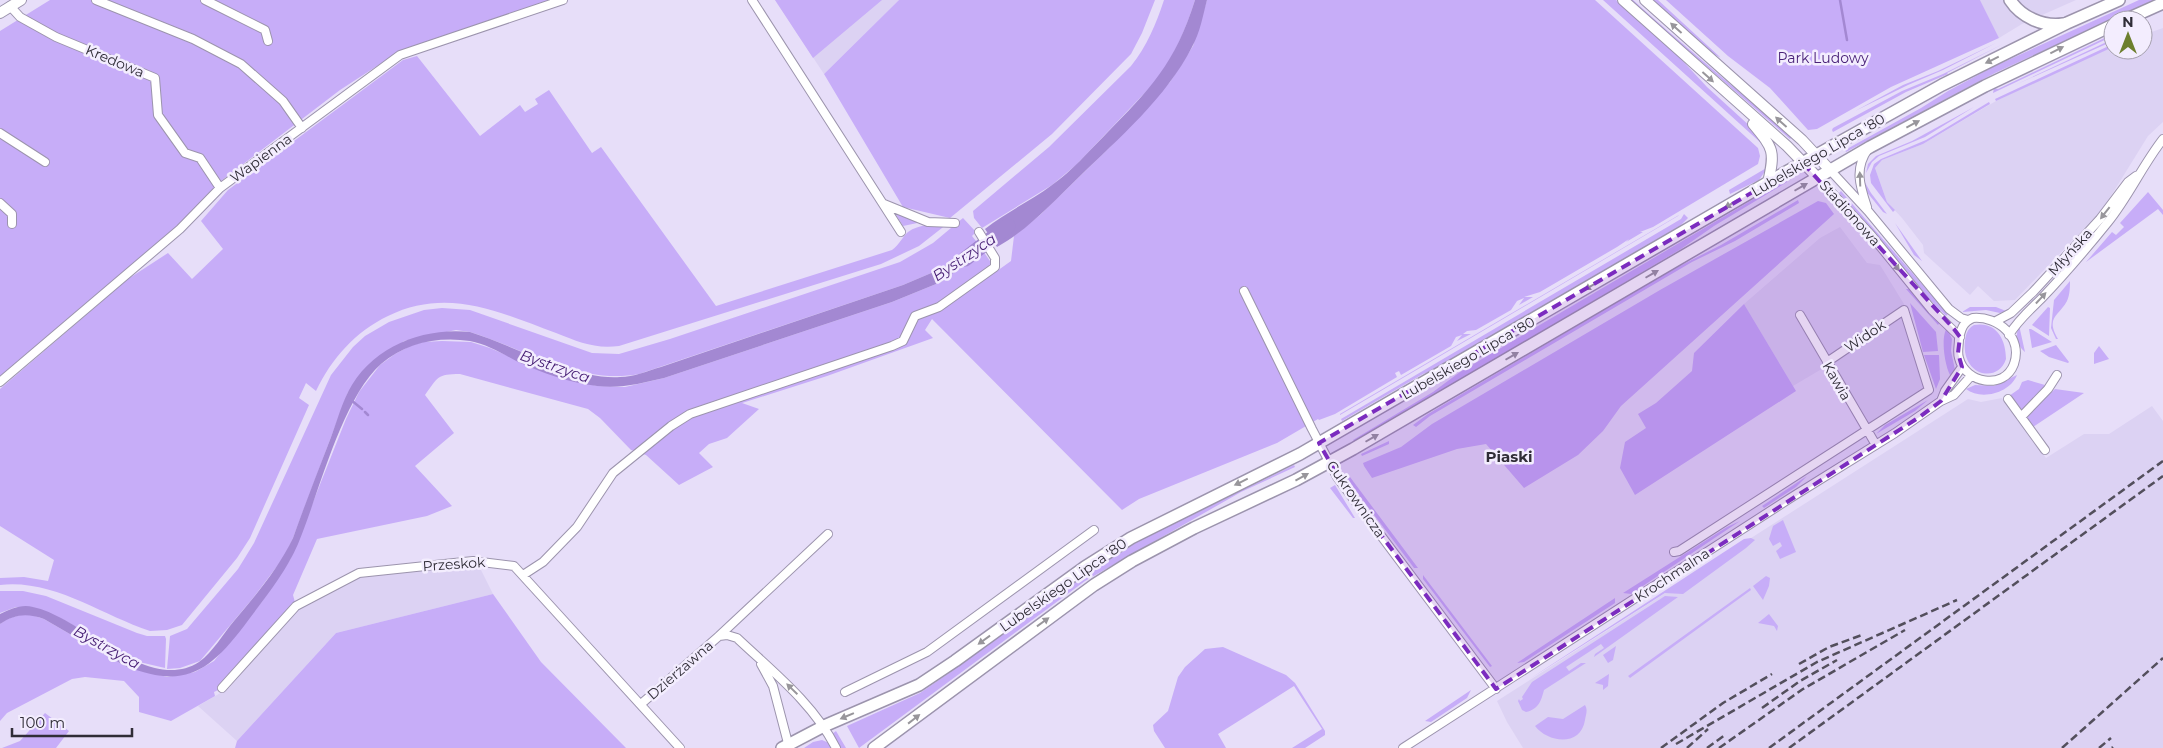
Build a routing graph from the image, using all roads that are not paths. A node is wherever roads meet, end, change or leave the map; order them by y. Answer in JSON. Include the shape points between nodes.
{"nodes":[{"id":1,"x":21,"y":0,"type":"edge"},
{"id":2,"x":96,"y":0,"type":"edge"},
{"id":3,"x":205,"y":0,"type":"edge"},
{"id":4,"x":563,"y":0,"type":"edge"},
{"id":5,"x":752,"y":0,"type":"edge"},
{"id":6,"x":1623,"y":0,"type":"edge"},
{"id":7,"x":1645,"y":0,"type":"edge"},
{"id":8,"x":2010,"y":0,"type":"edge"},
{"id":9,"x":2119,"y":0,"type":"edge"},
{"id":10,"x":2162,"y":4,"type":"edge"},
{"id":11,"x":10,"y":6,"type":"junction"},
{"id":12,"x":2148,"y":10,"type":"edge"},
{"id":13,"x":0,"y":13,"type":"edge"},
{"id":14,"x":2067,"y":23,"type":"junction"},
{"id":15,"x":2103,"y":30,"type":"edge"},
{"id":16,"x":268,"y":41,"type":"dead end"},
{"id":17,"x":1732,"y":98,"type":"junction"},
{"id":18,"x":302,"y":128,"type":"junction"},
{"id":19,"x":0,"y":133,"type":"edge"},
{"id":20,"x":2163,"y":139,"type":"edge"},
{"id":21,"x":1870,"y":147,"type":"junction"},
{"id":22,"x":1816,"y":155,"type":"junction"},
{"id":23,"x":45,"y":162,"type":"dead end"},
{"id":24,"x":1803,"y":163,"type":"junction"},
{"id":25,"x":1830,"y":170,"type":"junction"},
{"id":26,"x":2136,"y":176,"type":"junction"},
{"id":27,"x":1818,"y":178,"type":"junction"},
{"id":28,"x":1768,"y":183,"type":"junction"},
{"id":29,"x":220,"y":188,"type":"junction"},
{"id":30,"x":0,"y":203,"type":"edge"},
{"id":31,"x":884,"y":204,"type":"junction"},
{"id":32,"x":1868,"y":211,"type":"junction"},
{"id":33,"x":955,"y":223,"type":"dead end"},
{"id":34,"x":12,"y":224,"type":"dead end"},
{"id":35,"x":901,"y":232,"type":"dead end"},
{"id":36,"x":979,"y":232,"type":"dead end"},
{"id":37,"x":1244,"y":291,"type":"dead end"},
{"id":38,"x":1800,"y":315,"type":"dead end"},
{"id":39,"x":1968,"y":320,"type":"junction"},
{"id":40,"x":1996,"y":321,"type":"junction"},
{"id":41,"x":2009,"y":335,"type":"junction"},
{"id":42,"x":1960,"y":337,"type":"junction"},
{"id":43,"x":1826,"y":362,"type":"junction"},
{"id":44,"x":1962,"y":367,"type":"junction"},
{"id":45,"x":2057,"y":375,"type":"dead end"},
{"id":46,"x":1971,"y":376,"type":"junction"},
{"id":47,"x":0,"y":382,"type":"edge"},
{"id":48,"x":2008,"y":400,"type":"dead end"},
{"id":49,"x":1941,"y":401,"type":"junction"},
{"id":50,"x":2021,"y":417,"type":"junction"},
{"id":51,"x":1867,"y":430,"type":"junction"},
{"id":52,"x":1319,"y":443,"type":"junction"},
{"id":53,"x":1876,"y":445,"type":"junction"},
{"id":54,"x":2045,"y":450,"type":"dead end"},
{"id":55,"x":1329,"y":462,"type":"junction"},
{"id":56,"x":1094,"y":530,"type":"dead end"},
{"id":57,"x":828,"y":534,"type":"dead end"},
{"id":58,"x":1674,"y":552,"type":"dead end"},
{"id":59,"x":523,"y":575,"type":"junction"},
{"id":60,"x":719,"y":636,"type":"junction"},
{"id":61,"x":756,"y":656,"type":"junction"},
{"id":62,"x":222,"y":688,"type":"dead end"},
{"id":63,"x":1496,"y":689,"type":"junction"},
{"id":64,"x":845,"y":692,"type":"dead end"},
{"id":65,"x":641,"y":704,"type":"junction"},
{"id":66,"x":824,"y":726,"type":"junction"},
{"id":67,"x":787,"y":747,"type":"edge"},
{"id":68,"x":680,"y":748,"type":"edge"},
{"id":69,"x":836,"y":748,"type":"edge"},
{"id":70,"x":874,"y":748,"type":"edge"},
{"id":71,"x":1403,"y":748,"type":"edge"}],
"edges":[{"from":1,"to":11,"type":"street"},
{"from":2,"to":18,"type":"street","via":[[194,39],[241,64],[283,102]]},
{"from":3,"to":16,"type":"street","via":[[265,30]]},
{"from":4,"to":18,"type":"street","name":"Wapienna","via":[[400,55]]},
{"from":5,"to":31,"type":"street"},
{"from":6,"to":17,"type":"street","name":"Stadionowa","one_way":true},
{"from":22,"to":7,"type":"street","name":"Stadionowa","one_way":true},
{"from":8,"to":14,"type":"main road","via":[[2027,16],[2046,23]]},
{"from":9,"to":14,"type":"main road","name":"Lubelskiego Lipca '80"},
{"from":10,"to":12,"type":"main road"},
{"from":11,"to":13,"type":"street"},
{"from":11,"to":29,"type":"street","name":"Kredowa","via":[[20,17],[56,37],[155,78],[158,115],[185,153],[200,158]]},
{"from":14,"to":22,"type":"main road","name":"Lubelskiego Lipca '80","one_way":true,"via":[[1942,85]]},
{"from":21,"to":15,"type":"main road","name":"Lubelskiego Lipca '80","one_way":true,"via":[[1985,86]]},
{"from":17,"to":24,"type":"street","name":"Stadionowa"},
{"from":17,"to":28,"type":"street","name":"Stadionowa","via":[[1770,143],[1772,156]]},
{"from":18,"to":29,"type":"street","name":"Wapienna"},
{"from":19,"to":23,"type":"street"},
{"from":20,"to":26,"type":"street","name":"Młyńska"},
{"from":21,"to":25,"type":"main road","name":"Lubelskiego Lipca '80"},
{"from":32,"to":21,"type":"street","name":"Stadionowa","one_way":true,"via":[[1858,178],[1863,158]]},
{"from":22,"to":24,"type":"main road","name":"Lubelskiego Lipca '80"},
{"from":22,"to":25,"type":"street","name":"Stadionowa"},
{"from":24,"to":27,"type":"street","name":"Stadionowa"},
{"from":24,"to":28,"type":"main road","name":"Lubelskiego Lipca '80"},
{"from":25,"to":27,"type":"main road","name":"Lubelskiego Lipca '80"},
{"from":25,"to":32,"type":"street","name":"Stadionowa"},
{"from":26,"to":40,"type":"street","name":"Młyńska","one_way":true,"via":[[2038,287],[2011,313]]},
{"from":41,"to":26,"type":"street","name":"Młyńska","one_way":true,"via":[[2021,317],[2115,214],[2134,185]]},
{"from":27,"to":42,"type":"street","name":"Stadionowa","one_way":true,"via":[[1872,235],[1932,310]]},
{"from":55,"to":27,"type":"main road","name":"Lubelskiego Lipca '80","one_way":true},
{"from":28,"to":52,"type":"main road","name":"Lubelskiego Lipca '80","one_way":true},
{"from":29,"to":47,"type":"street","name":"Wapienna","via":[[180,230]]},
{"from":30,"to":34,"type":"street","via":[[12,214]]},
{"from":31,"to":33,"type":"street","via":[[928,222]]},
{"from":31,"to":35,"type":"street"},
{"from":32,"to":39,"type":"street","name":"Stadionowa","via":[[1949,309]]},
{"from":36,"to":59,"type":"street","via":[[995,258],[995,267],[939,307],[915,316],[904,341],[690,414],[613,473],[577,527],[543,562]]},
{"from":37,"to":52,"type":"street","name":"Cukrownicza"},
{"from":38,"to":43,"type":"street","name":"Kawia"},
{"from":39,"to":40,"type":"street"},
{"from":39,"to":42,"type":"street","via":[[1962,326]]},
{"from":40,"to":41,"type":"street"},
{"from":41,"to":46,"type":"street","via":[[2015,359],[2005,376],[1990,381]]},
{"from":42,"to":44,"type":"street","via":[[1958,353]]},
{"from":43,"to":51,"type":"street","name":"Kawia"},
{"from":43,"to":51,"type":"street","name":"Widok","via":[[1904,310],[1929,390]]},
{"from":44,"to":46,"type":"street"},
{"from":44,"to":49,"type":"street","name":"Krochmalna"},
{"from":45,"to":50,"type":"street"},
{"from":46,"to":49,"type":"street","name":"Krochmalna","via":[[1954,395]]},
{"from":48,"to":50,"type":"street"},
{"from":49,"to":53,"type":"street","name":"Krochmalna"},
{"from":50,"to":54,"type":"street"},
{"from":51,"to":53,"type":"street","name":"Kawia"},
{"from":51,"to":58,"type":"street"},
{"from":52,"to":55,"type":"street","name":"Cukrownicza"},
{"from":52,"to":66,"type":"main road","name":"Lubelskiego Lipca '80","one_way":true,"via":[[1131,538],[919,684]]},
{"from":53,"to":63,"type":"street","name":"Krochmalna"},
{"from":55,"to":63,"type":"street","name":"Cukrownicza"},
{"from":70,"to":55,"type":"main road","name":"Lubelskiego Lipca '80","one_way":true,"via":[[1094,585],[1177,537]]},
{"from":56,"to":64,"type":"street","via":[[927,652]]},
{"from":57,"to":60,"type":"street","name":"Dzierżawna"},
{"from":59,"to":62,"type":"street","name":"Przeskok","via":[[514,566],[482,561],[359,573],[296,606]]},
{"from":59,"to":65,"type":"street","name":"Przeskok"},
{"from":60,"to":61,"type":"street","via":[[737,638]]},
{"from":60,"to":65,"type":"street","name":"Dzierżawna"},
{"from":66,"to":61,"type":"street","one_way":true,"via":[[802,699]]},
{"from":61,"to":67,"type":"street","via":[[773,686]]},
{"from":63,"to":71,"type":"street","name":"Krochmalna"},
{"from":65,"to":68,"type":"street","name":"Przeskok"},
{"from":66,"to":67,"type":"main road","name":"Lubelskiego Lipca '80"},
{"from":66,"to":69,"type":"street"}]}
